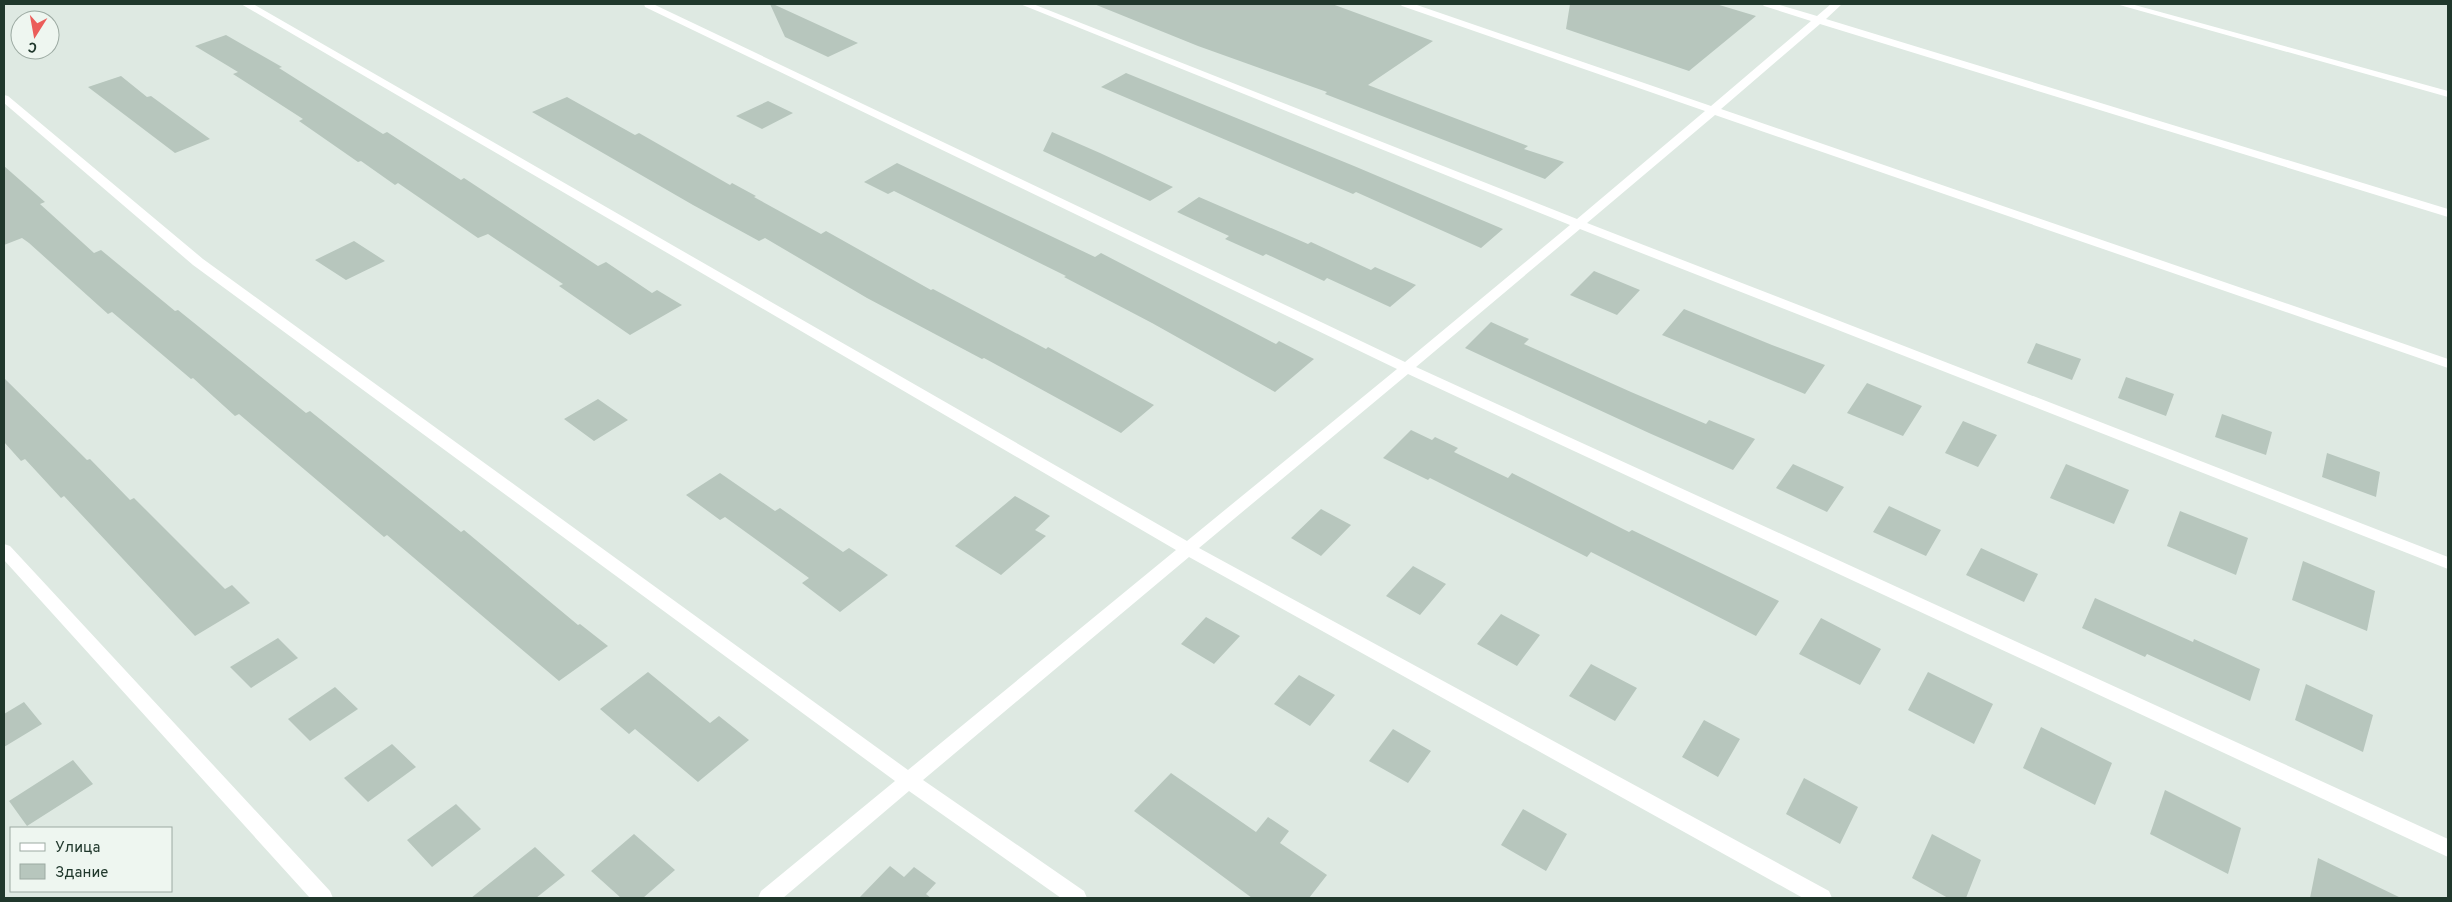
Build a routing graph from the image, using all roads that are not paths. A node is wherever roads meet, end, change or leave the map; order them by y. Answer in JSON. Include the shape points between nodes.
{"nodes":[{"id":1,"x":246,"y":4,"type":"edge"},
{"id":2,"x":1025,"y":4,"type":"edge"},
{"id":3,"x":1405,"y":4,"type":"edge"},
{"id":4,"x":1767,"y":4,"type":"edge"},
{"id":5,"x":1837,"y":4,"type":"edge"},
{"id":6,"x":2121,"y":4,"type":"edge"},
{"id":7,"x":648,"y":5,"type":"dead end"},
{"id":8,"x":1818,"y":20,"type":"junction"},
{"id":9,"x":2448,"y":94,"type":"edge"},
{"id":10,"x":4,"y":98,"type":"edge"},
{"id":11,"x":1713,"y":112,"type":"junction"},
{"id":12,"x":2448,"y":213,"type":"edge"},
{"id":13,"x":1580,"y":225,"type":"junction"},
{"id":14,"x":2448,"y":364,"type":"edge"},
{"id":15,"x":1405,"y":367,"type":"junction"},
{"id":16,"x":4,"y":550,"type":"edge"},
{"id":17,"x":1189,"y":550,"type":"junction"},
{"id":18,"x":2448,"y":563,"type":"edge"},
{"id":19,"x":908,"y":780,"type":"junction"},
{"id":20,"x":2448,"y":848,"type":"edge"},
{"id":21,"x":323,"y":898,"type":"edge"},
{"id":22,"x":768,"y":898,"type":"edge"},
{"id":23,"x":1077,"y":898,"type":"edge"},
{"id":24,"x":1822,"y":898,"type":"edge"}],
"edges":[{"from":1,"to":17,"type":"street"},
{"from":2,"to":13,"type":"street"},
{"from":3,"to":11,"type":"street"},
{"from":4,"to":8,"type":"street"},
{"from":5,"to":8,"type":"street"},
{"from":6,"to":9,"type":"street"},
{"from":7,"to":15,"type":"street"},
{"from":8,"to":11,"type":"street"},
{"from":8,"to":12,"type":"street"},
{"from":10,"to":19,"type":"street","via":[[198,262]]},
{"from":11,"to":13,"type":"street"},
{"from":11,"to":14,"type":"street"},
{"from":13,"to":15,"type":"street"},
{"from":13,"to":18,"type":"street"},
{"from":15,"to":17,"type":"street"},
{"from":15,"to":20,"type":"street"},
{"from":16,"to":21,"type":"street"},
{"from":17,"to":19,"type":"street"},
{"from":17,"to":24,"type":"street"},
{"from":19,"to":22,"type":"street"},
{"from":19,"to":23,"type":"street"}]}
